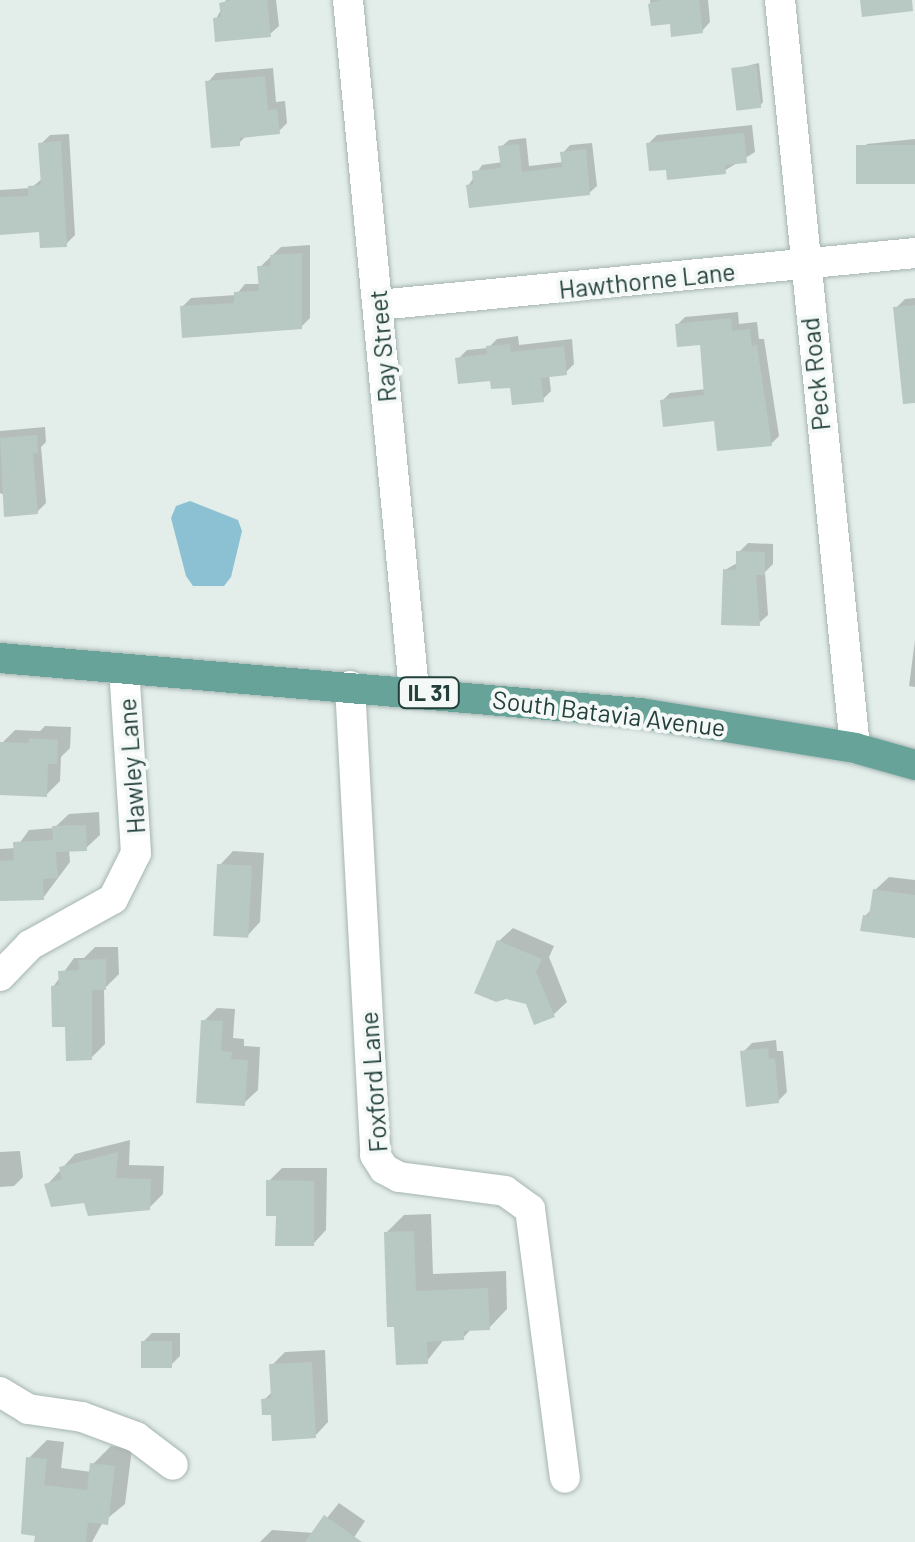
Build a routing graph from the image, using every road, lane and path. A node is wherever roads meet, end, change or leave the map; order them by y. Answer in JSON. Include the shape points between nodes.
{"nodes":[{"id":1,"x":348,"y":0,"type":"edge"},
{"id":2,"x":780,"y":0,"type":"edge"},
{"id":3,"x":915,"y":253,"type":"edge"},
{"id":4,"x":804,"y":264,"type":"junction"},
{"id":5,"x":378,"y":305,"type":"junction"},
{"id":6,"x":0,"y":658,"type":"edge"},
{"id":7,"x":124,"y":669,"type":"junction"},
{"id":8,"x":350,"y":686,"type":"junction"},
{"id":9,"x":414,"y":691,"type":"junction"},
{"id":10,"x":855,"y":748,"type":"junction"},
{"id":11,"x":915,"y":765,"type":"edge"},
{"id":12,"x":0,"y":976,"type":"edge"},
{"id":13,"x":0,"y":1392,"type":"edge"},
{"id":14,"x":173,"y":1465,"type":"dead end"},
{"id":15,"x":565,"y":1478,"type":"dead end"}],
"edges":[{"from":1,"to":5,"type":"street","name":"Ray Street"},
{"from":2,"to":4,"type":"street","name":"Peck Road"},
{"from":3,"to":4,"type":"street","name":"Hawthorne Lane"},
{"from":4,"to":5,"type":"street","name":"Hawthorne Lane"},
{"from":4,"to":10,"type":"street","name":"Peck Road"},
{"from":5,"to":9,"type":"street","name":"Ray Street"},
{"from":6,"to":7,"type":"main road","name":"South Batavia Avenue","number":"IL 31"},
{"from":7,"to":8,"type":"main road","name":"South Batavia Avenue","number":"IL 31"},
{"from":7,"to":12,"type":"street","name":"Hawley Lane","via":[[136,853],[114,900],[30,945]]},
{"from":8,"to":9,"type":"main road","name":"South Batavia Avenue","number":"IL 31"},
{"from":8,"to":15,"type":"street","name":"Foxford Lane","via":[[375,1155],[400,1177],[506,1191],[530,1209]]},
{"from":9,"to":10,"type":"main road","name":"South Batavia Avenue","number":"IL 31","via":[[640,714]]},
{"from":10,"to":11,"type":"main road","name":"South Batavia Avenue","number":"IL 31"},
{"from":13,"to":14,"type":"street","via":[[28,1409],[82,1416],[136,1438]]}]}
